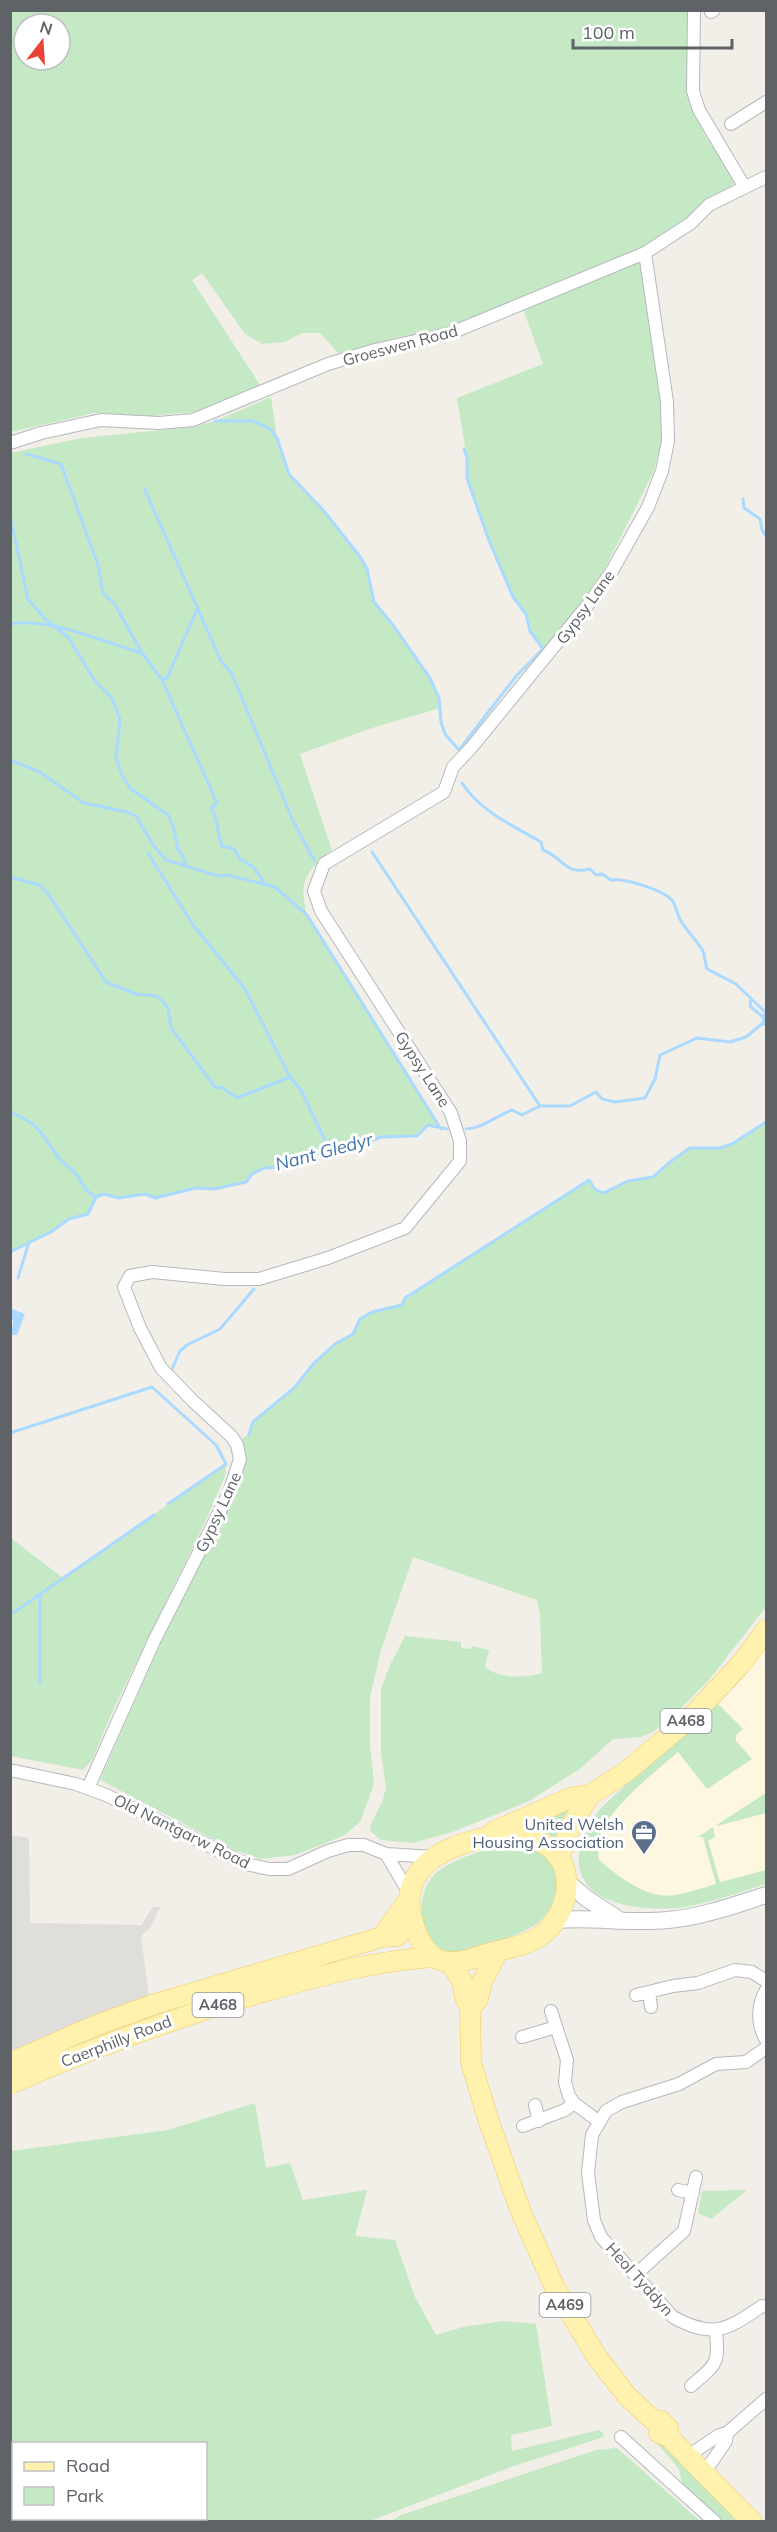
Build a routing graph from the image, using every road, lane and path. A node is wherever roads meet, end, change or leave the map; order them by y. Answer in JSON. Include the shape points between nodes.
{"nodes":[{"id":1,"x":694,"y":10,"type":"edge"},
{"id":2,"x":766,"y":102,"type":"edge"},
{"id":3,"x":731,"y":124,"type":"dead end"},
{"id":4,"x":766,"y":177,"type":"edge"},
{"id":5,"x":744,"y":186,"type":"junction"},
{"id":6,"x":645,"y":253,"type":"junction"},
{"id":7,"x":10,"y":443,"type":"edge"},
{"id":8,"x":766,"y":1630,"type":"edge"},
{"id":9,"x":10,"y":1770,"type":"edge"},
{"id":10,"x":88,"y":1788,"type":"junction"},
{"id":11,"x":590,"y":1796,"type":"junction"},
{"id":12,"x":483,"y":1837,"type":"junction"},
{"id":13,"x":386,"y":1854,"type":"junction"},
{"id":14,"x":557,"y":1856,"type":"junction"},
{"id":15,"x":435,"y":1857,"type":"junction"},
{"id":16,"x":566,"y":1881,"type":"junction"},
{"id":17,"x":766,"y":1895,"type":"edge"},
{"id":18,"x":409,"y":1903,"type":"junction"},
{"id":19,"x":619,"y":1919,"type":"junction"},
{"id":20,"x":557,"y":1920,"type":"junction"},
{"id":21,"x":498,"y":1951,"type":"junction"},
{"id":22,"x":442,"y":1960,"type":"junction"},
{"id":23,"x":766,"y":1981,"type":"edge"},
{"id":24,"x":766,"y":1990,"type":"edge"},
{"id":25,"x":649,"y":1992,"type":"junction"},
{"id":26,"x":636,"y":1995,"type":"dead end"},
{"id":27,"x":651,"y":2007,"type":"dead end"},
{"id":28,"x":470,"y":2008,"type":"junction"},
{"id":29,"x":551,"y":2011,"type":"dead end"},
{"id":30,"x":556,"y":2027,"type":"junction"},
{"id":31,"x":522,"y":2037,"type":"dead end"},
{"id":32,"x":766,"y":2040,"type":"edge"},
{"id":33,"x":766,"y":2048,"type":"edge"},
{"id":34,"x":10,"y":2063,"type":"edge"},
{"id":35,"x":10,"y":2084,"type":"edge"},
{"id":36,"x":574,"y":2103,"type":"junction"},
{"id":37,"x":535,"y":2105,"type":"dead end"},
{"id":38,"x":539,"y":2121,"type":"junction"},
{"id":39,"x":598,"y":2121,"type":"junction"},
{"id":40,"x":524,"y":2126,"type":"dead end"},
{"id":41,"x":696,"y":2177,"type":"dead end"},
{"id":42,"x":678,"y":2190,"type":"dead end"},
{"id":43,"x":693,"y":2193,"type":"junction"},
{"id":44,"x":635,"y":2275,"type":"junction"},
{"id":45,"x":765,"y":2306,"type":"edge"},
{"id":46,"x":716,"y":2330,"type":"junction"},
{"id":47,"x":691,"y":2386,"type":"dead end"},
{"id":48,"x":766,"y":2399,"type":"edge"},
{"id":49,"x":727,"y":2433,"type":"junction"},
{"id":50,"x":621,"y":2437,"type":"dead end"},
{"id":51,"x":688,"y":2456,"type":"junction"},
{"id":52,"x":704,"y":2473,"type":"junction"},
{"id":53,"x":715,"y":2522,"type":"edge"},
{"id":54,"x":752,"y":2522,"type":"edge"}],
"edges":[{"from":1,"to":5,"type":"street","via":[[693,91],[699,110]]},
{"from":2,"to":3,"type":"street"},
{"from":4,"to":5,"type":"street","name":"Groeswen Road"},
{"from":5,"to":6,"type":"street","name":"Groeswen Road","via":[[710,205],[691,223]]},
{"from":6,"to":7,"type":"street","name":"Groeswen Road","via":[[451,333],[328,364],[193,420],[101,420]]},
{"from":6,"to":10,"type":"street","name":"Gypsy Lane","via":[[667,402],[668,441],[648,507],[591,601],[453,767],[444,792],[324,864],[314,891],[321,911],[451,1113],[460,1141],[460,1161],[405,1228],[328,1258],[259,1279],[152,1272],[130,1275],[124,1287],[161,1368],[232,1437],[240,1459],[229,1493],[154,1641]]},
{"from":8,"to":11,"type":"main road","number":"A468","via":[[740,1665],[690,1718],[627,1772]]},
{"from":9,"to":10,"type":"street","name":"Old Nantgarw Road"},
{"from":10,"to":13,"type":"street","name":"Old Nantgarw Road","via":[[259,1868],[288,1869],[348,1845],[364,1845]]},
{"from":11,"to":12,"type":"main road","number":"A468","via":[[570,1798]]},
{"from":11,"to":14,"type":"main road","number":"A468"},
{"from":12,"to":14,"type":"main road","via":[[531,1837]]},
{"from":12,"to":15,"type":"main road"},
{"from":13,"to":15,"type":"street","name":"Old Nantgarw Road"},
{"from":13,"to":18,"type":"street"},
{"from":14,"to":16,"type":"main road","via":[[562,1861]]},
{"from":15,"to":18,"type":"main road","via":[[416,1875]]},
{"from":16,"to":19,"type":"main road"},
{"from":16,"to":20,"type":"main road","via":[[566,1898]]},
{"from":17,"to":19,"type":"main road","via":[[670,1920]]},
{"from":18,"to":22,"type":"main road","via":[[417,1937]]},
{"from":18,"to":34,"type":"main road","name":"Caerphilly Road","number":"A468","via":[[382,1937],[155,2004]]},
{"from":19,"to":20,"type":"main road"},
{"from":20,"to":21,"type":"main road","via":[[541,1936]]},
{"from":21,"to":22,"type":"main road","via":[[473,1959]]},
{"from":21,"to":28,"type":"main road","number":"A469","via":[[478,1999]]},
{"from":22,"to":28,"type":"main road","number":"A469","via":[[462,1981]]},
{"from":22,"to":35,"type":"main road","name":"Caerphilly Road","number":"A468","via":[[395,1960],[338,1970],[126,2036]]},
{"from":23,"to":25,"type":"street","via":[[752,1972],[735,1970],[698,1983]]},
{"from":24,"to":32,"type":"street","via":[[760,2017]]},
{"from":25,"to":26,"type":"street"},
{"from":25,"to":27,"type":"street"},
{"from":28,"to":51,"type":"main road","number":"A469","via":[[471,2062],[488,2119],[521,2212],[555,2288],[597,2357],[627,2396],[653,2420],[653,2428],[661,2436],[669,2438]]},
{"from":29,"to":30,"type":"street"},
{"from":30,"to":31,"type":"street"},
{"from":30,"to":36,"type":"street","via":[[567,2060],[565,2082]]},
{"from":33,"to":39,"type":"street","via":[[746,2062],[716,2064],[679,2084],[622,2102]]},
{"from":36,"to":38,"type":"street"},
{"from":36,"to":39,"type":"street"},
{"from":37,"to":38,"type":"street"},
{"from":38,"to":40,"type":"street"},
{"from":39,"to":44,"type":"street","name":"Heol Tyddyn","via":[[592,2135],[588,2173],[594,2220],[601,2237]]},
{"from":41,"to":43,"type":"street"},
{"from":42,"to":43,"type":"street"},
{"from":43,"to":44,"type":"street","via":[[684,2231]]},
{"from":44,"to":46,"type":"street","name":"Heol Tyddyn","via":[[673,2317],[688,2326]]},
{"from":45,"to":46,"type":"street","via":[[732,2326]]},
{"from":46,"to":47,"type":"street","via":[[716,2365]]},
{"from":48,"to":49,"type":"street"},
{"from":49,"to":51,"type":"street","via":[[719,2434]]},
{"from":49,"to":52,"type":"street","via":[[726,2441]]},
{"from":50,"to":53,"type":"street"},
{"from":51,"to":52,"type":"main road","number":"A469"},
{"from":52,"to":54,"type":"main road","number":"A469"}]}
